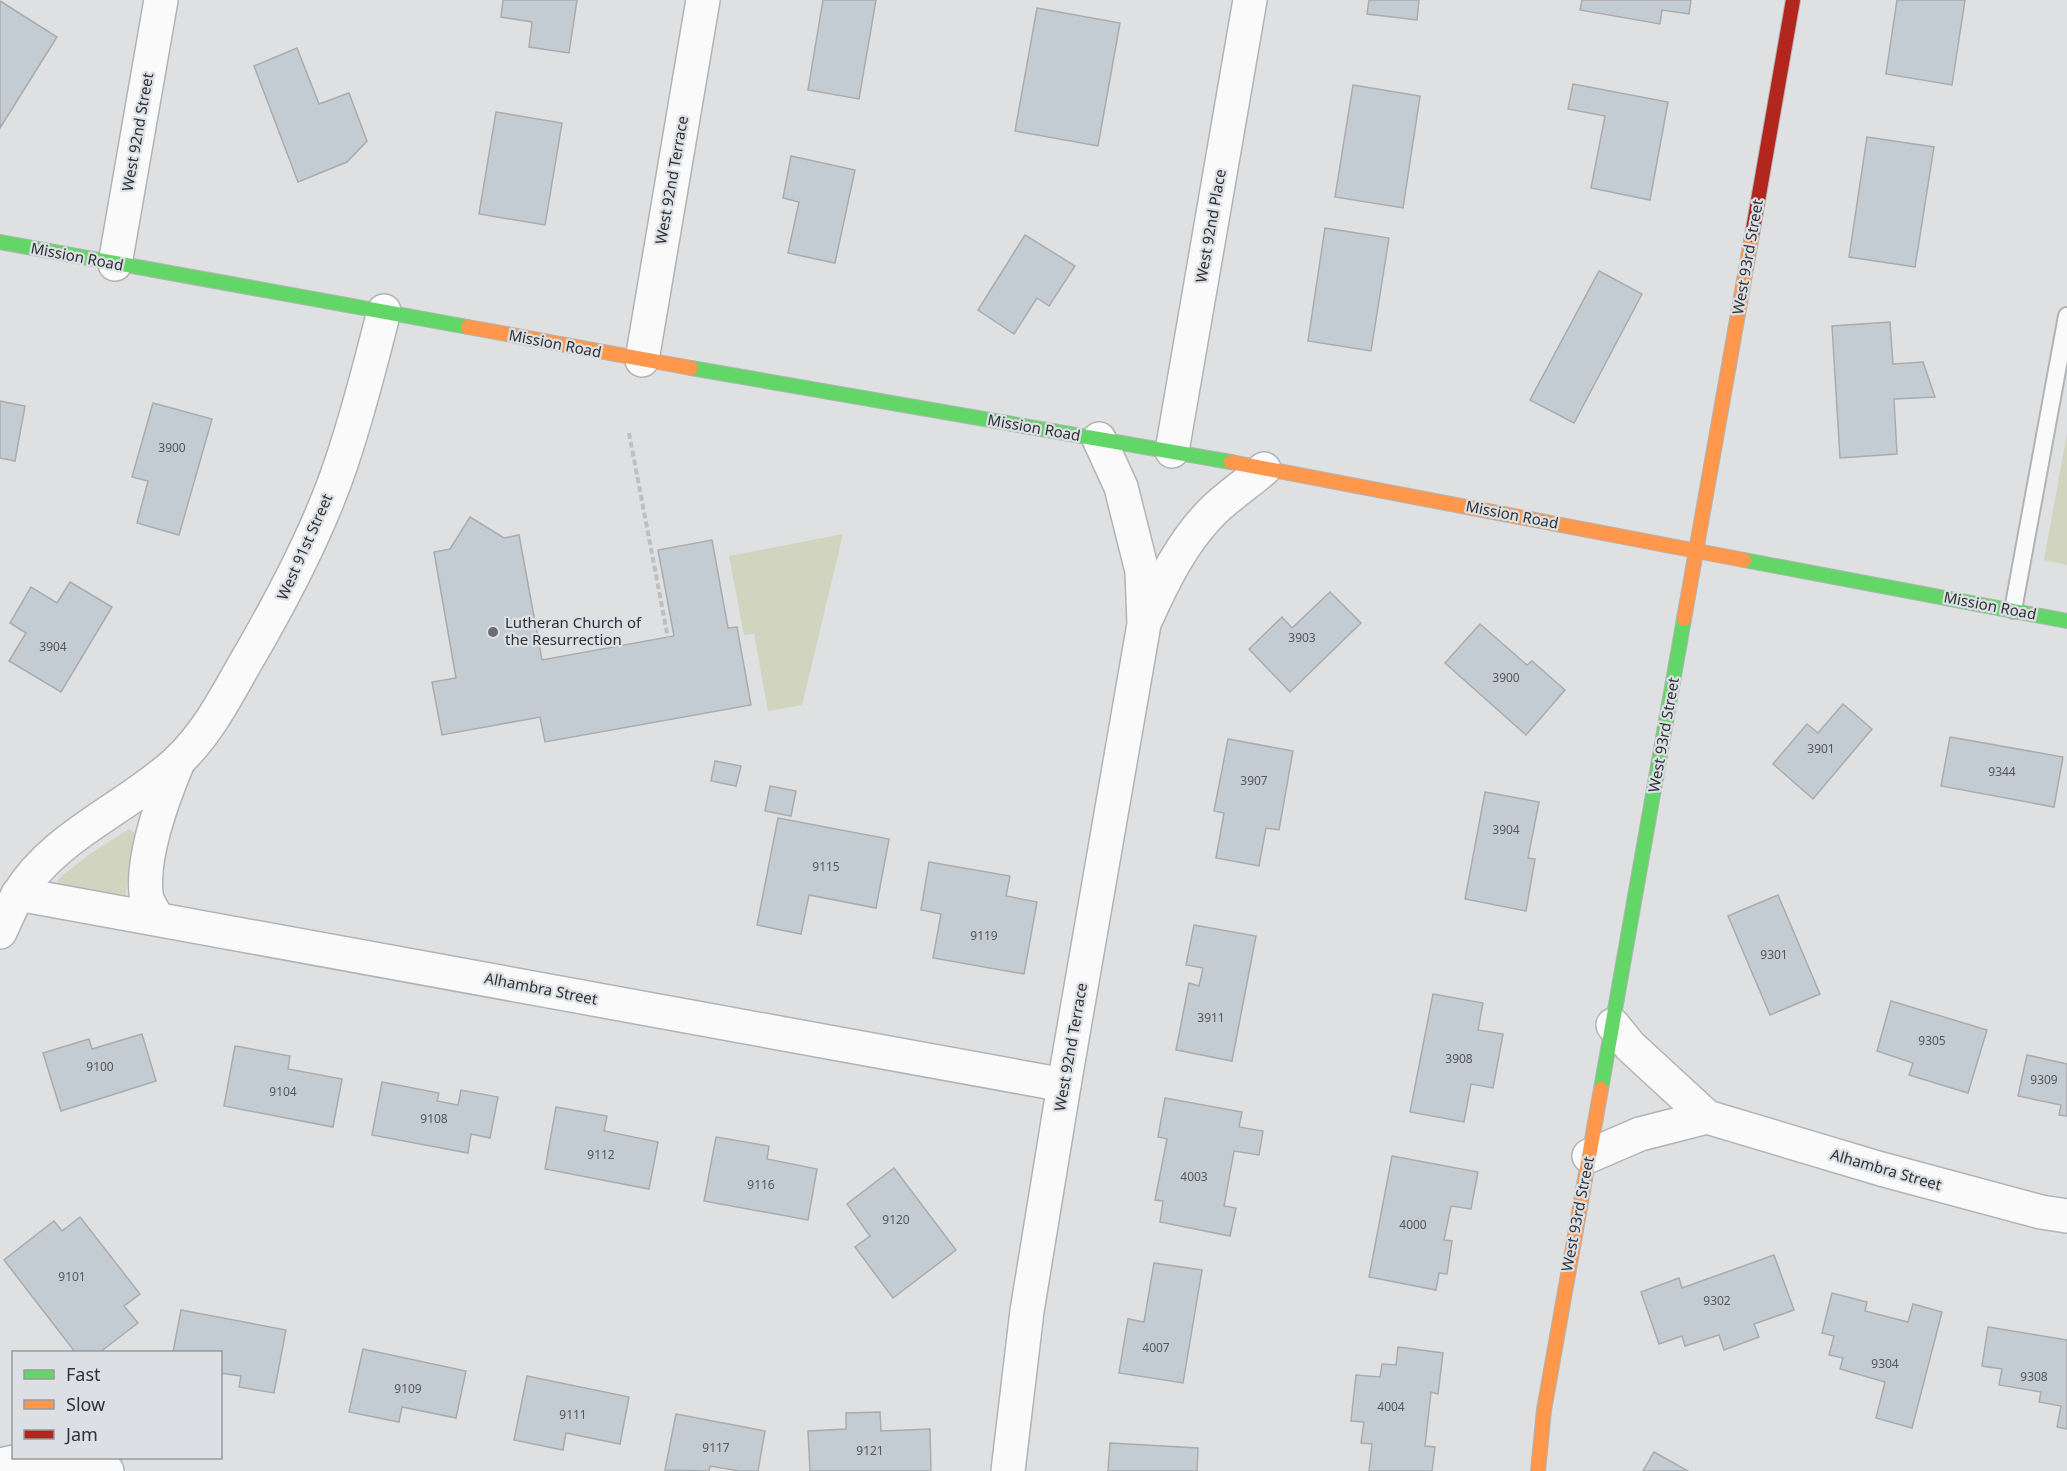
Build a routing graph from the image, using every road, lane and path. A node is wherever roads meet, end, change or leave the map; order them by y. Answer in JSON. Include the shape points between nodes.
{"nodes":[{"id":1,"x":161,"y":0,"type":"edge"},
{"id":2,"x":703,"y":0,"type":"edge"},
{"id":3,"x":1250,"y":0,"type":"edge"},
{"id":4,"x":1793,"y":0,"type":"edge"},
{"id":5,"x":0,"y":242,"type":"edge"},
{"id":6,"x":115,"y":264,"type":"junction"},
{"id":7,"x":384,"y":311,"type":"junction"},
{"id":8,"x":2067,"y":316,"type":"edge"},
{"id":9,"x":642,"y":360,"type":"junction"},
{"id":10,"x":629,"y":433,"type":"dead end"},
{"id":11,"x":1099,"y":439,"type":"junction"},
{"id":12,"x":1172,"y":451,"type":"junction"},
{"id":13,"x":1264,"y":469,"type":"junction"},
{"id":14,"x":1696,"y":550,"type":"junction"},
{"id":15,"x":2013,"y":610,"type":"junction"},
{"id":16,"x":2067,"y":621,"type":"edge"},
{"id":17,"x":1144,"y":624,"type":"junction"},
{"id":18,"x":668,"y":638,"type":"dead end"},
{"id":19,"x":178,"y":761,"type":"junction"},
{"id":20,"x":18,"y":894,"type":"junction"},
{"id":21,"x":157,"y":918,"type":"junction"},
{"id":22,"x":0,"y":932,"type":"edge"},
{"id":23,"x":1613,"y":1025,"type":"junction"},
{"id":24,"x":1064,"y":1085,"type":"junction"},
{"id":25,"x":1707,"y":1117,"type":"junction"},
{"id":26,"x":1589,"y":1156,"type":"junction"},
{"id":27,"x":2067,"y":1216,"type":"edge"},
{"id":28,"x":0,"y":1439,"type":"edge"},
{"id":29,"x":12,"y":1452,"type":"edge"},
{"id":30,"x":30,"y":1459,"type":"edge"},
{"id":31,"x":107,"y":1471,"type":"edge"},
{"id":32,"x":1008,"y":1471,"type":"edge"},
{"id":33,"x":1538,"y":1471,"type":"edge"}],
"edges":[{"from":1,"to":6,"type":"street","name":"West 92nd Street"},
{"from":2,"to":9,"type":"street","name":"West 92nd Terrace"},
{"from":3,"to":12,"type":"street","name":"West 92nd Place"},
{"from":4,"to":14,"type":"main road","name":"West 93rd Street"},
{"from":5,"to":6,"type":"main road","name":"Mission Road"},
{"from":6,"to":7,"type":"main road","name":"Mission Road"},
{"from":7,"to":9,"type":"main road","name":"Mission Road"},
{"from":7,"to":19,"type":"street","name":"West 91st Street","via":[[340,466],[310,540],[280,604],[231,688],[205,730]]},
{"from":8,"to":15,"type":"lane"},
{"from":9,"to":11,"type":"main road","name":"Mission Road"},
{"from":10,"to":18,"type":"path"},
{"from":11,"to":12,"type":"main road","name":"Mission Road"},
{"from":11,"to":17,"type":"street","name":"West 92nd Terrace","via":[[1121,487],[1140,561]]},
{"from":12,"to":13,"type":"main road","name":"Mission Road"},
{"from":13,"to":14,"type":"main road","name":"Mission Road"},
{"from":13,"to":17,"type":"street","name":"West 92nd Terrace","via":[[1201,525],[1166,575]]},
{"from":14,"to":15,"type":"main road","name":"Mission Road"},
{"from":14,"to":23,"type":"main road","name":"West 93rd Street"},
{"from":15,"to":16,"type":"main road","name":"Mission Road"},
{"from":17,"to":24,"type":"street","name":"West 92nd Terrace"},
{"from":19,"to":20,"type":"street","name":"West 91st Street","via":[[64,844]]},
{"from":19,"to":21,"type":"street","name":"West 91st Street","via":[[161,804],[146,874],[145,895]]},
{"from":20,"to":21,"type":"street","name":"Alhambra Street"},
{"from":20,"to":22,"type":"street","name":"West 91st Street"},
{"from":21,"to":24,"type":"street","name":"Alhambra Street"},
{"from":23,"to":25,"type":"street","name":"Alhambra Street","via":[[1630,1046]]},
{"from":23,"to":26,"type":"main road","name":"West 93rd Street"},
{"from":24,"to":32,"type":"street","name":"West 92nd Terrace","via":[[1027,1311]]},
{"from":25,"to":26,"type":"street","via":[[1640,1134]]},
{"from":25,"to":27,"type":"street","name":"Alhambra Street","via":[[1881,1169]]},
{"from":26,"to":33,"type":"main road","name":"West 93rd Street","via":[[1546,1398]]},
{"from":28,"to":29,"type":"street"},
{"from":30,"to":31,"type":"street"}]}
